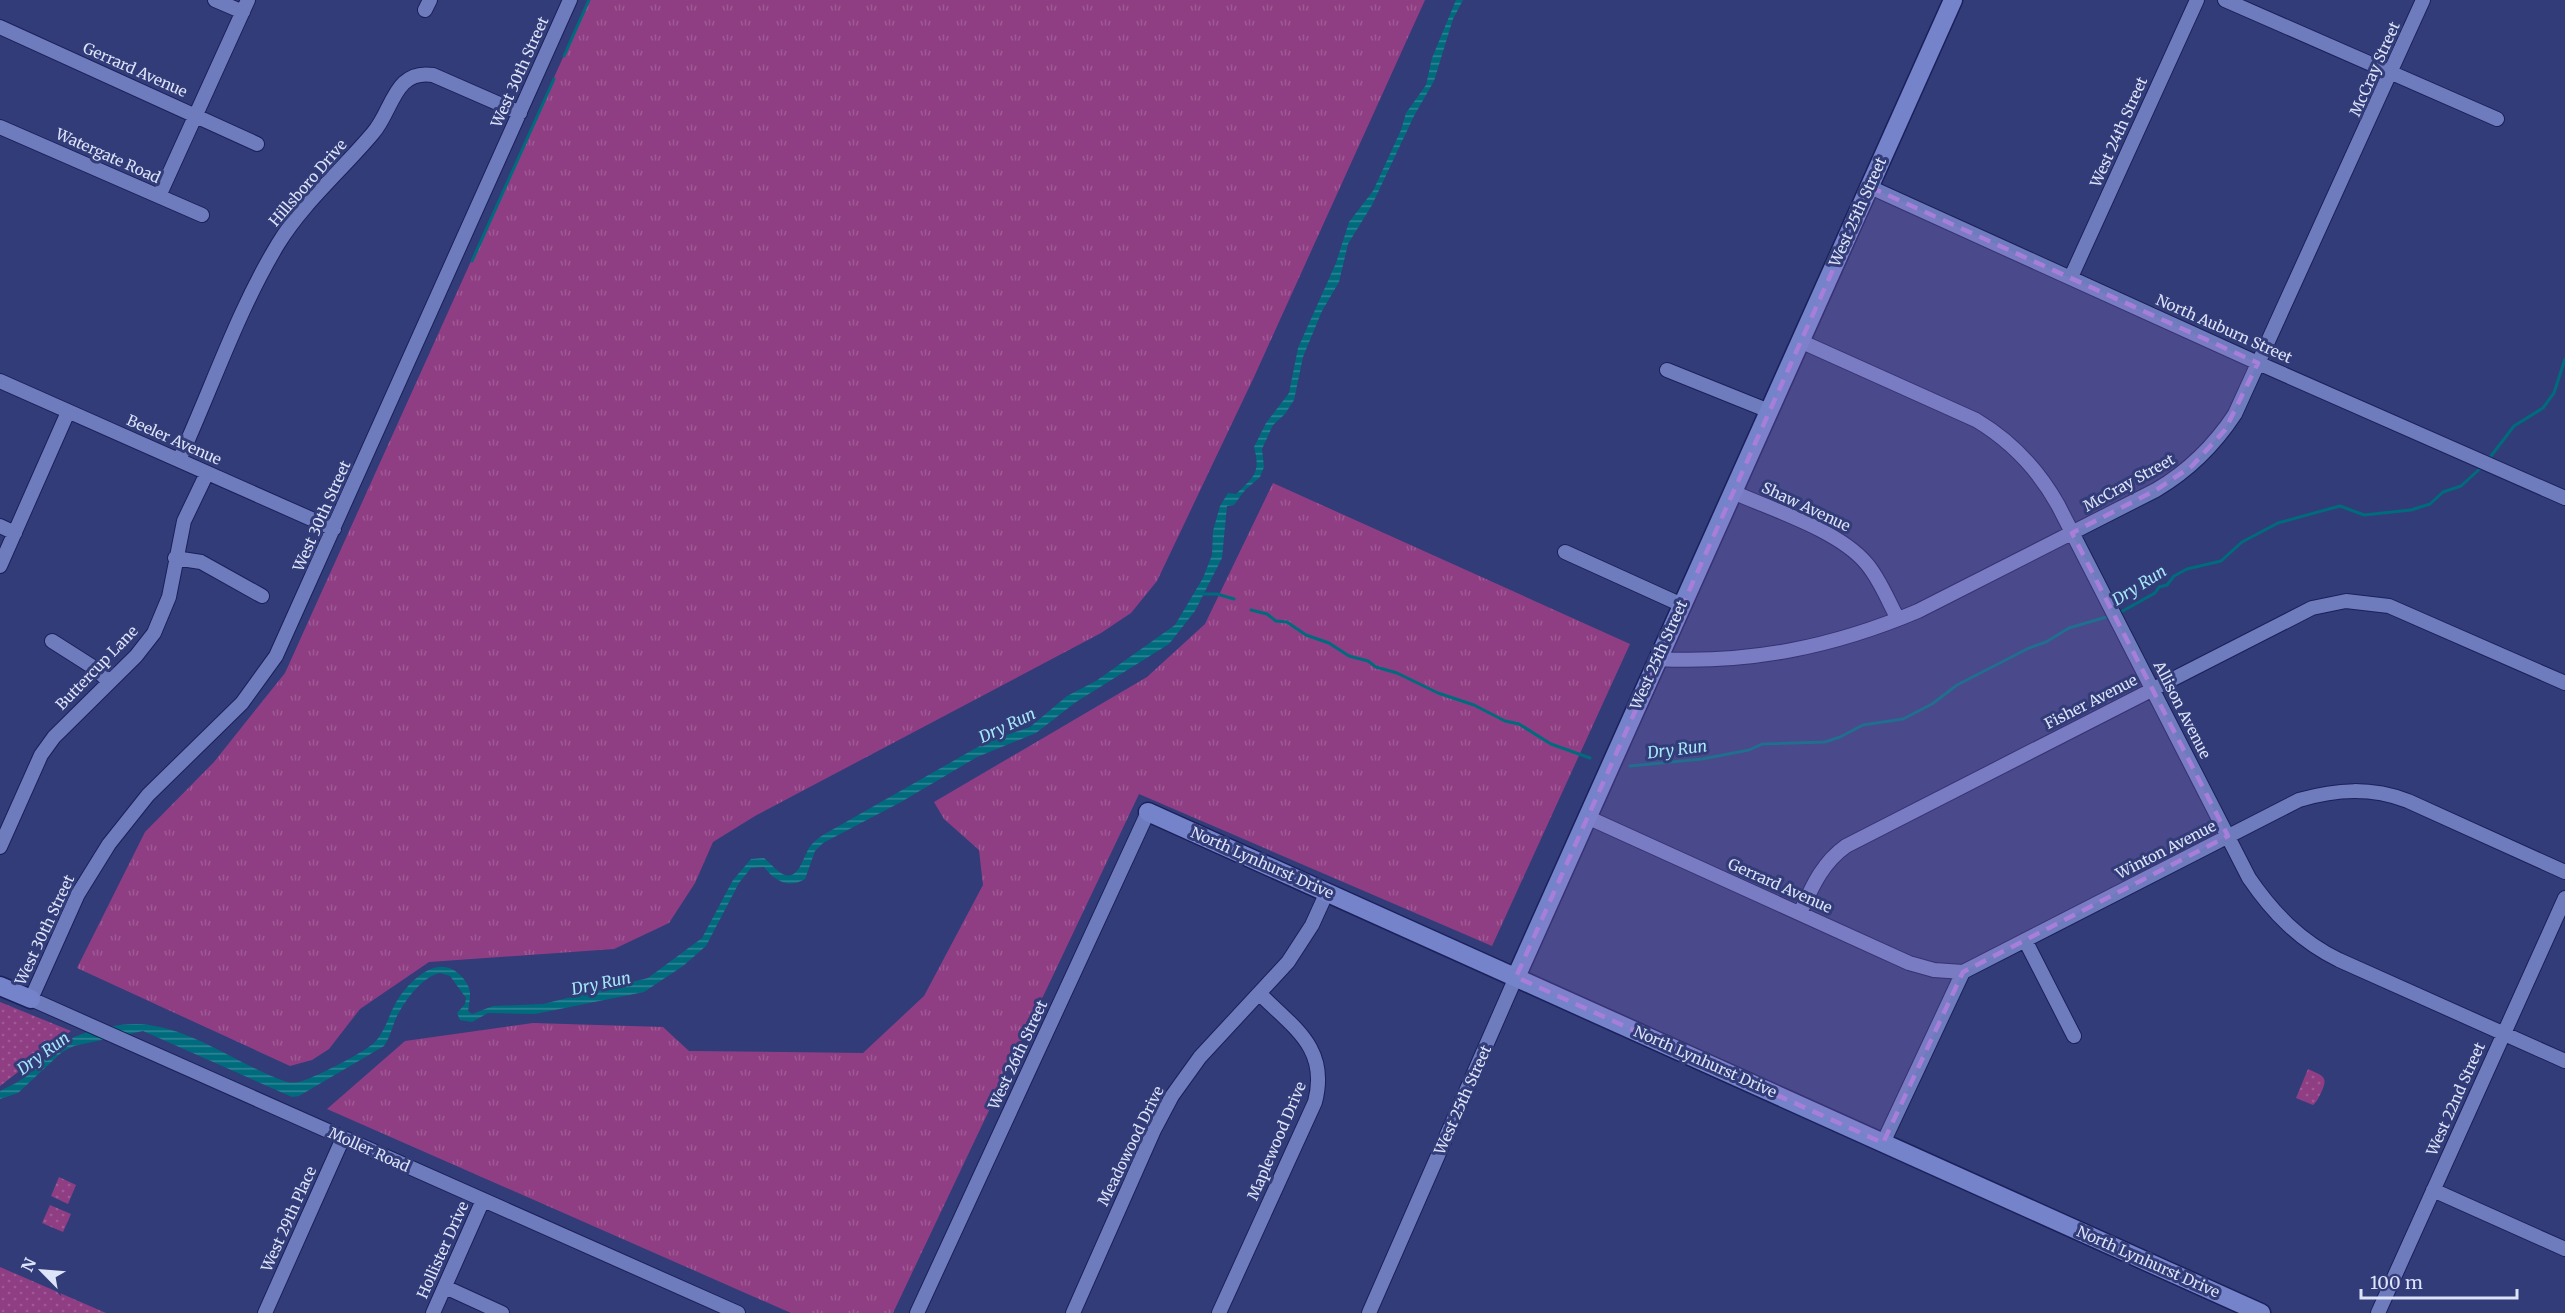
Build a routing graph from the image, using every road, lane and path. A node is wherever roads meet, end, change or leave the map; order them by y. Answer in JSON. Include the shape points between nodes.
{"nodes":[{"id":1,"x":215,"y":0,"type":"edge"},
{"id":2,"x":570,"y":0,"type":"edge"},
{"id":3,"x":1953,"y":0,"type":"edge"},
{"id":4,"x":2197,"y":0,"type":"edge"},
{"id":5,"x":2225,"y":0,"type":"edge"},
{"id":6,"x":2423,"y":0,"type":"edge"},
{"id":7,"x":246,"y":6,"type":"edge"},
{"id":8,"x":0,"y":27,"type":"edge"},
{"id":9,"x":2392,"y":72,"type":"junction"},
{"id":10,"x":520,"y":113,"type":"junction"},
{"id":11,"x":196,"y":116,"type":"junction"},
{"id":12,"x":2497,"y":119,"type":"dead end"},
{"id":13,"x":0,"y":127,"type":"edge"},
{"id":14,"x":257,"y":144,"type":"dead end"},
{"id":15,"x":1870,"y":187,"type":"junction"},
{"id":16,"x":159,"y":196,"type":"junction"},
{"id":17,"x":202,"y":215,"type":"dead end"},
{"id":18,"x":2071,"y":277,"type":"junction"},
{"id":19,"x":1800,"y":341,"type":"junction"},
{"id":20,"x":2258,"y":363,"type":"junction"},
{"id":21,"x":1667,"y":370,"type":"dead end"},
{"id":22,"x":0,"y":381,"type":"edge"},
{"id":23,"x":68,"y":411,"type":"junction"},
{"id":24,"x":1769,"y":411,"type":"junction"},
{"id":25,"x":179,"y":460,"type":"junction"},
{"id":26,"x":207,"y":474,"type":"junction"},
{"id":27,"x":1733,"y":492,"type":"junction"},
{"id":28,"x":2565,"y":498,"type":"edge"},
{"id":29,"x":0,"y":526,"type":"edge"},
{"id":30,"x":334,"y":529,"type":"junction"},
{"id":31,"x":15,"y":533,"type":"junction"},
{"id":32,"x":2072,"y":533,"type":"junction"},
{"id":33,"x":1565,"y":552,"type":"dead end"},
{"id":34,"x":176,"y":558,"type":"junction"},
{"id":35,"x":0,"y":566,"type":"edge"},
{"id":36,"x":262,"y":596,"type":"dead end"},
{"id":37,"x":1682,"y":605,"type":"junction"},
{"id":38,"x":1898,"y":619,"type":"junction"},
{"id":39,"x":52,"y":641,"type":"dead end"},
{"id":40,"x":1657,"y":659,"type":"junction"},
{"id":41,"x":109,"y":682,"type":"junction"},
{"id":42,"x":2565,"y":683,"type":"edge"},
{"id":43,"x":2152,"y":689,"type":"junction"},
{"id":44,"x":1148,"y":812,"type":"joint"},
{"id":45,"x":1587,"y":817,"type":"junction"},
{"id":46,"x":2228,"y":836,"type":"junction"},
{"id":47,"x":0,"y":848,"type":"edge"},
{"id":48,"x":2565,"y":872,"type":"edge"},
{"id":49,"x":1327,"y":892,"type":"junction"},
{"id":50,"x":2565,"y":898,"type":"edge"},
{"id":51,"x":1800,"y":913,"type":"junction"},
{"id":52,"x":2025,"y":940,"type":"junction"},
{"id":53,"x":1963,"y":972,"type":"junction"},
{"id":54,"x":1516,"y":977,"type":"junction"},
{"id":55,"x":0,"y":986,"type":"edge"},
{"id":56,"x":1260,"y":994,"type":"junction"},
{"id":57,"x":31,"y":999,"type":"junction"},
{"id":58,"x":2504,"y":1034,"type":"junction"},
{"id":59,"x":2074,"y":1036,"type":"dead end"},
{"id":60,"x":2565,"y":1061,"type":"edge"},
{"id":61,"x":343,"y":1138,"type":"junction"},
{"id":62,"x":1883,"y":1143,"type":"junction"},
{"id":63,"x":2433,"y":1190,"type":"junction"},
{"id":64,"x":483,"y":1200,"type":"junction"},
{"id":65,"x":2565,"y":1249,"type":"edge"},
{"id":66,"x":445,"y":1287,"type":"junction"},
{"id":67,"x":718,"y":1309,"type":"edge"},
{"id":68,"x":265,"y":1313,"type":"edge"},
{"id":69,"x":433,"y":1313,"type":"edge"},
{"id":70,"x":502,"y":1313,"type":"edge"},
{"id":71,"x":738,"y":1313,"type":"edge"},
{"id":72,"x":917,"y":1313,"type":"edge"},
{"id":73,"x":1072,"y":1313,"type":"edge"},
{"id":74,"x":1219,"y":1313,"type":"edge"},
{"id":75,"x":1370,"y":1313,"type":"edge"},
{"id":76,"x":2261,"y":1313,"type":"edge"},
{"id":77,"x":2378,"y":1313,"type":"edge"}],
"edges":[{"from":1,"to":7,"type":"street"},
{"from":2,"to":10,"type":"street","name":"West 30th Street"},
{"from":3,"to":15,"type":"main road","name":"West 25th Street"},
{"from":4,"to":18,"type":"street","name":"West 24th Street"},
{"from":5,"to":9,"type":"street"},
{"from":6,"to":9,"type":"street","name":"McCray Street"},
{"from":7,"to":11,"type":"street"},
{"from":8,"to":11,"type":"street","name":"Gerrard Avenue"},
{"from":9,"to":12,"type":"street"},
{"from":9,"to":20,"type":"street","name":"McCray Street"},
{"from":10,"to":25,"type":"street","name":"Hillsboro Drive","via":[[433,75],[418,75],[404,81],[374,133],[279,242]]},
{"from":10,"to":30,"type":"street","name":"West 30th Street"},
{"from":11,"to":14,"type":"street","name":"Gerrard Avenue"},
{"from":11,"to":16,"type":"street"},
{"from":13,"to":16,"type":"street","name":"Watergate Road"},
{"from":15,"to":18,"type":"street","name":"North Auburn Street"},
{"from":15,"to":19,"type":"main road","name":"West 25th Street"},
{"from":16,"to":17,"type":"street","name":"Watergate Road"},
{"from":18,"to":20,"type":"street","name":"North Auburn Street"},
{"from":19,"to":24,"type":"main road","name":"West 25th Street"},
{"from":19,"to":32,"type":"street","name":"Allison Avenue","via":[[1988,427],[2034,469]]},
{"from":20,"to":28,"type":"street","name":"North Auburn Street"},
{"from":20,"to":32,"type":"street","name":"McCray Street","via":[[2225,430],[2192,466],[2156,490]]},
{"from":21,"to":24,"type":"street"},
{"from":22,"to":23,"type":"street","name":"Beeler Avenue"},
{"from":23,"to":25,"type":"street","name":"Beeler Avenue"},
{"from":23,"to":31,"type":"street"},
{"from":24,"to":27,"type":"main road","name":"West 25th Street"},
{"from":25,"to":26,"type":"street","name":"Beeler Avenue"},
{"from":26,"to":30,"type":"street","name":"Beeler Avenue"},
{"from":26,"to":34,"type":"street","name":"Buttercup Lane","via":[[184,521]]},
{"from":27,"to":37,"type":"main road","name":"West 25th Street"},
{"from":27,"to":38,"type":"street","name":"Shaw Avenue","via":[[1850,547],[1873,572]]},
{"from":29,"to":31,"type":"street"},
{"from":30,"to":57,"type":"street","name":"West 30th Street","via":[[269,668],[242,703],[148,795],[109,844],[78,894]]},
{"from":31,"to":35,"type":"street"},
{"from":32,"to":38,"type":"street","name":"McCray Street"},
{"from":32,"to":43,"type":"street","name":"Allison Avenue"},
{"from":33,"to":37,"type":"street"},
{"from":34,"to":36,"type":"street","via":[[201,561]]},
{"from":34,"to":41,"type":"street","name":"Buttercup Lane","via":[[167,602],[153,633]]},
{"from":37,"to":40,"type":"main road","name":"West 25th Street"},
{"from":38,"to":40,"type":"street","name":"McCray Street","via":[[1843,639],[1782,654],[1720,660]]},
{"from":39,"to":41,"type":"street"},
{"from":40,"to":45,"type":"main road","name":"West 25th Street"},
{"from":41,"to":47,"type":"street","name":"Buttercup Lane","via":[[43,752]]},
{"from":42,"to":43,"type":"street","name":"Fisher Avenue","via":[[2399,609],[2346,602],[2312,608]]},
{"from":43,"to":46,"type":"street","name":"Allison Avenue"},
{"from":43,"to":51,"type":"street","name":"Fisher Avenue","via":[[1846,846],[1825,865]]},
{"from":44,"to":49,"type":"main road","name":"North Lynhurst Drive"},
{"from":44,"to":72,"type":"street","name":"West 26th Street"},
{"from":45,"to":51,"type":"street","name":"Gerrard Avenue"},
{"from":45,"to":54,"type":"main road","name":"West 25th Street"},
{"from":46,"to":48,"type":"street","name":"Winton Avenue","via":[[2308,797],[2334,791],[2364,791],[2408,801]]},
{"from":46,"to":52,"type":"street","name":"Winton Avenue"},
{"from":46,"to":58,"type":"street","name":"Allison Avenue","via":[[2263,898],[2304,940],[2339,960]]},
{"from":49,"to":54,"type":"main road","name":"North Lynhurst Drive"},
{"from":49,"to":56,"type":"street","name":"Meadowood Drive","via":[[1295,953]]},
{"from":50,"to":58,"type":"street","name":"West 22nd Street"},
{"from":51,"to":53,"type":"street","name":"Gerrard Avenue","via":[[1915,965]]},
{"from":52,"to":53,"type":"street","name":"Winton Avenue"},
{"from":52,"to":59,"type":"street"},
{"from":53,"to":62,"type":"street"},
{"from":54,"to":62,"type":"main road","name":"North Lynhurst Drive"},
{"from":54,"to":75,"type":"street","name":"West 25th Street"},
{"from":55,"to":57,"type":"main road","name":"Moller Road"},
{"from":56,"to":73,"type":"street","name":"Meadowood Drive","via":[[1200,1057],[1172,1096]]},
{"from":56,"to":74,"type":"street","name":"Maplewood Drive","via":[[1312,1048],[1319,1087]]},
{"from":57,"to":61,"type":"street","name":"Moller Road"},
{"from":58,"to":60,"type":"street","name":"Allison Avenue"},
{"from":58,"to":63,"type":"street","name":"West 22nd Street"},
{"from":61,"to":64,"type":"street","name":"Moller Road"},
{"from":61,"to":68,"type":"street","name":"West 29th Place"},
{"from":62,"to":76,"type":"main road","name":"North Lynhurst Drive"},
{"from":63,"to":65,"type":"street"},
{"from":63,"to":77,"type":"street","name":"West 22nd Street"},
{"from":64,"to":66,"type":"street","name":"Hollister Drive"},
{"from":64,"to":67,"type":"street","name":"Moller Road"},
{"from":66,"to":69,"type":"street","name":"Hollister Drive"},
{"from":66,"to":70,"type":"street"},
{"from":67,"to":71,"type":"street","name":"Moller Road"}]}
